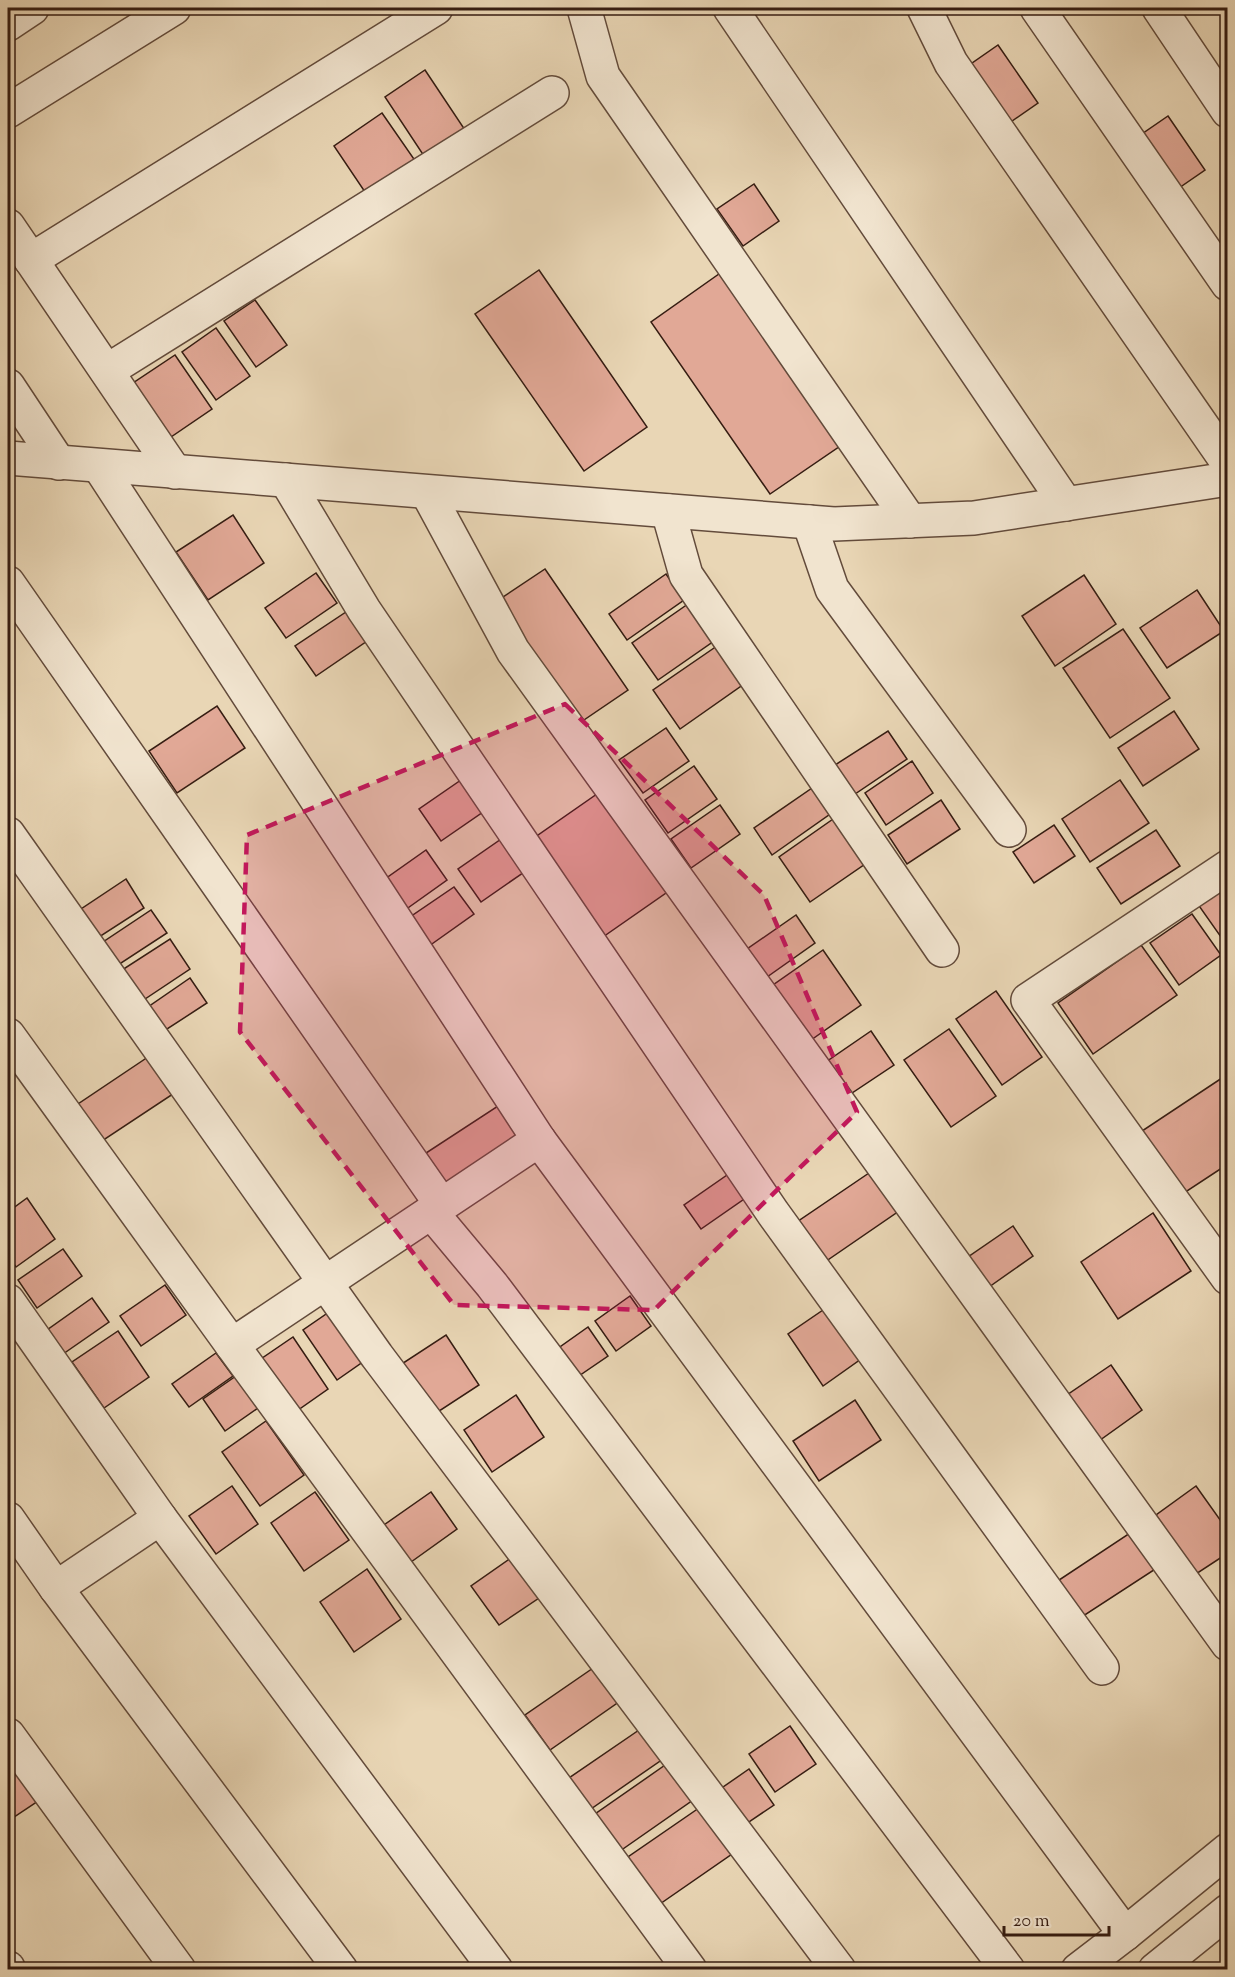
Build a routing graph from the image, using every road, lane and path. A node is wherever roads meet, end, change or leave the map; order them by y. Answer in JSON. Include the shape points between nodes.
{"nodes":[{"id":1,"x":32,"y":8,"type":"edge"},
{"id":2,"x":174,"y":8,"type":"edge"},
{"id":3,"x":436,"y":8,"type":"edge"},
{"id":4,"x":584,"y":8,"type":"edge"},
{"id":5,"x":730,"y":8,"type":"edge"},
{"id":6,"x":924,"y":8,"type":"edge"},
{"id":7,"x":1037,"y":8,"type":"edge"},
{"id":8,"x":1159,"y":8,"type":"edge"},
{"id":9,"x":8,"y":24,"type":"edge"},
{"id":10,"x":552,"y":93,"type":"dead end"},
{"id":11,"x":8,"y":111,"type":"edge"},
{"id":12,"x":1227,"y":111,"type":"edge"},
{"id":13,"x":8,"y":226,"type":"edge"},
{"id":14,"x":31,"y":260,"type":"junction"},
{"id":15,"x":1227,"y":284,"type":"edge"},
{"id":16,"x":107,"y":371,"type":"junction"},
{"id":17,"x":8,"y":386,"type":"edge"},
{"id":18,"x":8,"y":458,"type":"edge"},
{"id":19,"x":59,"y":463,"type":"junction"},
{"id":20,"x":1227,"y":463,"type":"edge"},
{"id":21,"x":99,"y":466,"type":"junction"},
{"id":22,"x":175,"y":472,"type":"junction"},
{"id":23,"x":1227,"y":479,"type":"edge"},
{"id":24,"x":286,"y":480,"type":"junction"},
{"id":25,"x":426,"y":492,"type":"junction"},
{"id":26,"x":1066,"y":504,"type":"junction"},
{"id":27,"x":668,"y":511,"type":"junction"},
{"id":28,"x":910,"y":521,"type":"junction"},
{"id":29,"x":809,"y":522,"type":"junction"},
{"id":30,"x":8,"y":583,"type":"edge"},
{"id":31,"x":1010,"y":830,"type":"dead end"},
{"id":32,"x":8,"y":834,"type":"edge"},
{"id":33,"x":1227,"y":867,"type":"edge"},
{"id":34,"x":942,"y":950,"type":"dead end"},
{"id":35,"x":8,"y":1035,"type":"edge"},
{"id":36,"x":539,"y":1140,"type":"junction"},
{"id":37,"x":436,"y":1208,"type":"junction"},
{"id":38,"x":1227,"y":1278,"type":"edge"},
{"id":39,"x":325,"y":1283,"type":"junction"},
{"id":40,"x":8,"y":1301,"type":"edge"},
{"id":41,"x":232,"y":1345,"type":"junction"},
{"id":42,"x":160,"y":1518,"type":"junction"},
{"id":43,"x":8,"y":1519,"type":"edge"},
{"id":44,"x":56,"y":1588,"type":"junction"},
{"id":45,"x":1227,"y":1644,"type":"edge"},
{"id":46,"x":1102,"y":1668,"type":"dead end"},
{"id":47,"x":8,"y":1735,"type":"edge"},
{"id":48,"x":1227,"y":1850,"type":"edge"},
{"id":49,"x":1227,"y":1911,"type":"edge"},
{"id":50,"x":1125,"y":1934,"type":"junction"},
{"id":51,"x":179,"y":1970,"type":"edge"},
{"id":52,"x":341,"y":1970,"type":"edge"},
{"id":53,"x":496,"y":1970,"type":"edge"},
{"id":54,"x":690,"y":1970,"type":"edge"},
{"id":55,"x":839,"y":1970,"type":"edge"},
{"id":56,"x":1008,"y":1970,"type":"edge"},
{"id":57,"x":1078,"y":1970,"type":"edge"},
{"id":58,"x":1155,"y":1970,"type":"edge"}],
"edges":[{"from":1,"to":9,"type":"street"},
{"from":2,"to":11,"type":"street"},
{"from":3,"to":14,"type":"street"},
{"from":4,"to":28,"type":"street","via":[[603,76]]},
{"from":5,"to":26,"type":"street"},
{"from":6,"to":20,"type":"street","via":[[951,63]]},
{"from":7,"to":15,"type":"street"},
{"from":8,"to":12,"type":"street"},
{"from":10,"to":16,"type":"street"},
{"from":13,"to":14,"type":"street"},
{"from":14,"to":16,"type":"street"},
{"from":16,"to":22,"type":"street"},
{"from":17,"to":19,"type":"street"},
{"from":18,"to":19,"type":"street"},
{"from":19,"to":21,"type":"street"},
{"from":21,"to":22,"type":"street"},
{"from":21,"to":36,"type":"street"},
{"from":22,"to":24,"type":"street"},
{"from":23,"to":26,"type":"street"},
{"from":24,"to":25,"type":"street"},
{"from":24,"to":46,"type":"street","via":[[364,610],[773,1213]]},
{"from":25,"to":27,"type":"street"},
{"from":25,"to":45,"type":"street","via":[[513,651]]},
{"from":26,"to":28,"type":"street","via":[[974,518]]},
{"from":27,"to":29,"type":"street"},
{"from":27,"to":34,"type":"street","via":[[686,575]]},
{"from":28,"to":29,"type":"street"},
{"from":29,"to":31,"type":"street","via":[[832,589]]},
{"from":30,"to":37,"type":"street"},
{"from":32,"to":39,"type":"street"},
{"from":33,"to":38,"type":"street","via":[[1028,1000]]},
{"from":35,"to":41,"type":"street"},
{"from":36,"to":37,"type":"street"},
{"from":36,"to":50,"type":"street"},
{"from":37,"to":39,"type":"street"},
{"from":37,"to":56,"type":"street"},
{"from":39,"to":41,"type":"street"},
{"from":39,"to":55,"type":"street"},
{"from":40,"to":42,"type":"street"},
{"from":41,"to":54,"type":"street"},
{"from":42,"to":44,"type":"street"},
{"from":42,"to":53,"type":"street"},
{"from":43,"to":44,"type":"street"},
{"from":44,"to":52,"type":"street"},
{"from":47,"to":51,"type":"street"},
{"from":48,"to":50,"type":"street"},
{"from":49,"to":58,"type":"street"},
{"from":50,"to":57,"type":"street"}]}
